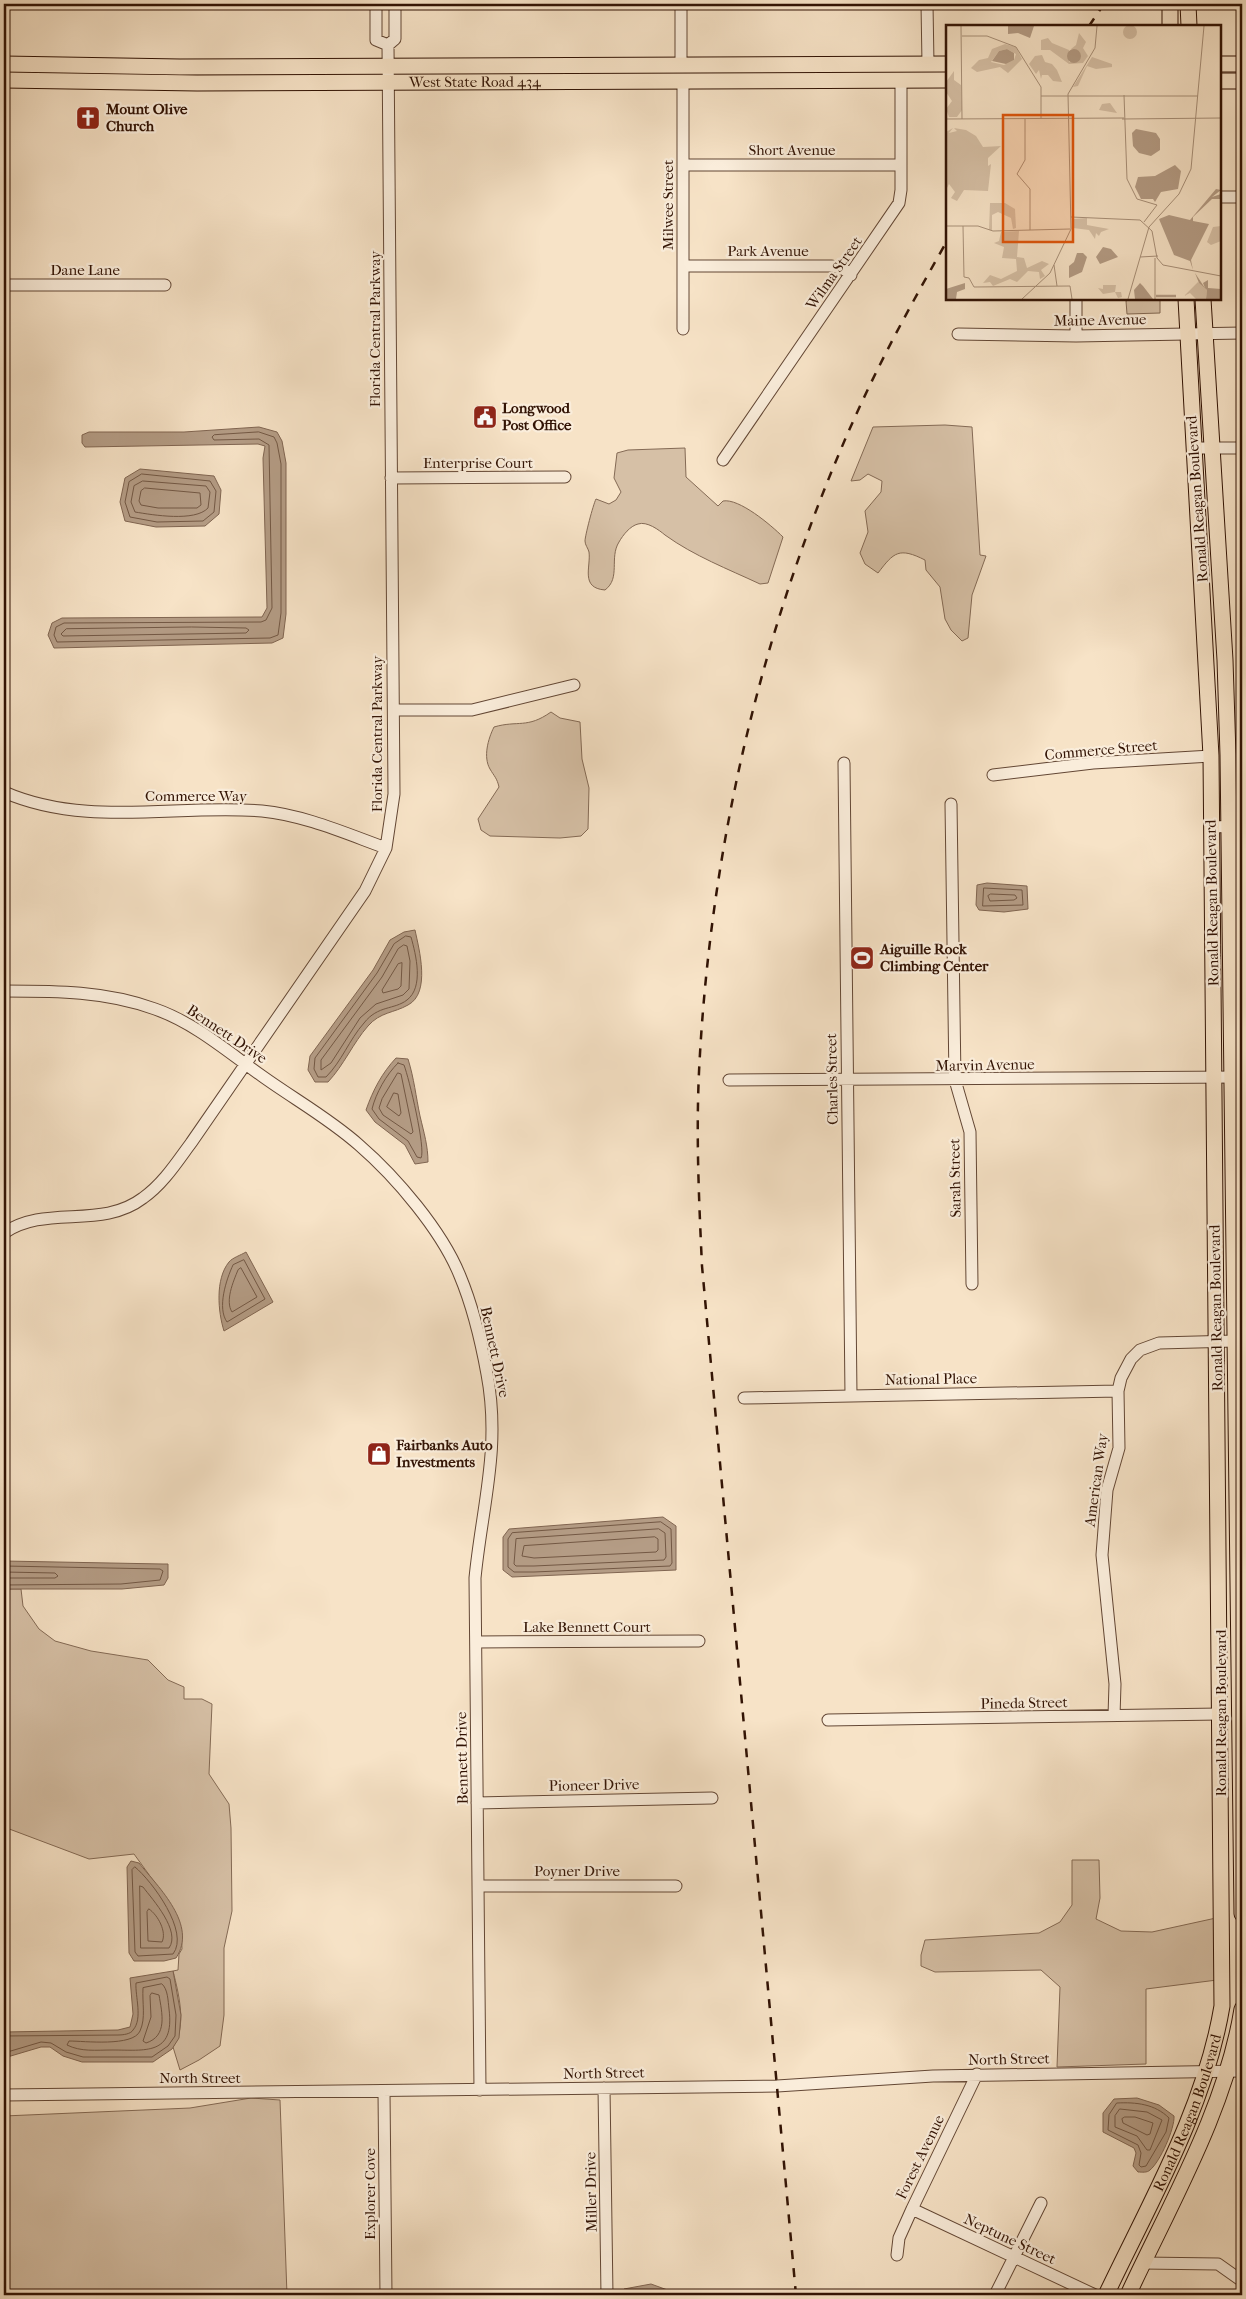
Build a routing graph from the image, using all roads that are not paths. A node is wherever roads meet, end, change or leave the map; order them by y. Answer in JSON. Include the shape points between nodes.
{"nodes":[{"id":1,"x":376,"y":4,"type":"edge"},
{"id":2,"x":394,"y":4,"type":"edge"},
{"id":3,"x":681,"y":4,"type":"edge"},
{"id":4,"x":927,"y":4,"type":"edge"},
{"id":5,"x":1170,"y":4,"type":"edge"},
{"id":6,"x":1188,"y":4,"type":"edge"},
{"id":7,"x":1170,"y":25,"type":"edge"},
{"id":8,"x":1189,"y":25,"type":"edge"},
{"id":9,"x":388,"y":45,"type":"junction"},
{"id":10,"x":4,"y":64,"type":"edge"},
{"id":11,"x":928,"y":64,"type":"junction"},
{"id":12,"x":946,"y":64,"type":"edge"},
{"id":13,"x":1221,"y":64,"type":"edge"},
{"id":14,"x":1242,"y":64,"type":"edge"},
{"id":15,"x":681,"y":65,"type":"junction"},
{"id":16,"x":711,"y":65,"type":"junction"},
{"id":17,"x":388,"y":66,"type":"junction"},
{"id":18,"x":4,"y":80,"type":"edge"},
{"id":19,"x":683,"y":80,"type":"junction"},
{"id":20,"x":901,"y":80,"type":"junction"},
{"id":21,"x":946,"y":80,"type":"edge"},
{"id":22,"x":658,"y":81,"type":"junction"},
{"id":23,"x":1221,"y":81,"type":"edge"},
{"id":24,"x":1242,"y":81,"type":"edge"},
{"id":25,"x":388,"y":82,"type":"junction"},
{"id":26,"x":683,"y":165,"type":"junction"},
{"id":27,"x":901,"y":165,"type":"junction"},
{"id":28,"x":1221,"y":197,"type":"edge"},
{"id":29,"x":1242,"y":197,"type":"edge"},
{"id":30,"x":683,"y":266,"type":"junction"},
{"id":31,"x":851,"y":275,"type":"junction"},
{"id":32,"x":4,"y":285,"type":"edge"},
{"id":33,"x":166,"y":285,"type":"dead end"},
{"id":34,"x":1076,"y":300,"type":"edge"},
{"id":35,"x":1186,"y":300,"type":"edge"},
{"id":36,"x":1203,"y":300,"type":"edge"},
{"id":37,"x":683,"y":329,"type":"dead end"},
{"id":38,"x":1188,"y":333,"type":"junction"},
{"id":39,"x":1205,"y":333,"type":"junction"},
{"id":40,"x":1242,"y":333,"type":"edge"},
{"id":41,"x":958,"y":334,"type":"dead end"},
{"id":42,"x":1076,"y":336,"type":"junction"},
{"id":43,"x":1193,"y":448,"type":"junction"},
{"id":44,"x":1212,"y":448,"type":"junction"},
{"id":45,"x":1242,"y":448,"type":"edge"},
{"id":46,"x":723,"y":460,"type":"dead end"},
{"id":47,"x":565,"y":477,"type":"dead end"},
{"id":48,"x":391,"y":478,"type":"junction"},
{"id":49,"x":574,"y":685,"type":"dead end"},
{"id":50,"x":394,"y":710,"type":"junction"},
{"id":51,"x":1212,"y":756,"type":"junction"},
{"id":52,"x":844,"y":763,"type":"dead end"},
{"id":53,"x":993,"y":775,"type":"dead end"},
{"id":54,"x":4,"y":792,"type":"edge"},
{"id":55,"x":951,"y":804,"type":"dead end"},
{"id":56,"x":1236,"y":826,"type":"edge"},
{"id":57,"x":1212,"y":827,"type":"junction"},
{"id":58,"x":386,"y":848,"type":"junction"},
{"id":59,"x":1236,"y":954,"type":"edge"},
{"id":60,"x":4,"y":991,"type":"edge"},
{"id":61,"x":245,"y":1064,"type":"junction"},
{"id":62,"x":1214,"y":1077,"type":"junction"},
{"id":63,"x":1238,"y":1078,"type":"edge"},
{"id":64,"x":729,"y":1080,"type":"dead end"},
{"id":65,"x":955,"y":1080,"type":"junction"},
{"id":66,"x":848,"y":1081,"type":"junction"},
{"id":67,"x":1238,"y":1198,"type":"edge"},
{"id":68,"x":4,"y":1233,"type":"edge"},
{"id":69,"x":972,"y":1284,"type":"dead end"},
{"id":70,"x":1235,"y":1341,"type":"junction"},
{"id":71,"x":1216,"y":1342,"type":"junction"},
{"id":72,"x":1118,"y":1390,"type":"junction"},
{"id":73,"x":851,"y":1395,"type":"junction"},
{"id":74,"x":744,"y":1398,"type":"dead end"},
{"id":75,"x":1220,"y":1629,"type":"junction"},
{"id":76,"x":1239,"y":1630,"type":"junction"},
{"id":77,"x":698,"y":1641,"type":"dead end"},
{"id":78,"x":476,"y":1642,"type":"junction"},
{"id":79,"x":1220,"y":1714,"type":"junction"},
{"id":80,"x":1114,"y":1716,"type":"junction"},
{"id":81,"x":828,"y":1720,"type":"dead end"},
{"id":82,"x":712,"y":1798,"type":"dead end"},
{"id":83,"x":477,"y":1803,"type":"junction"},
{"id":84,"x":1242,"y":1837,"type":"edge"},
{"id":85,"x":1221,"y":1844,"type":"junction"},
{"id":86,"x":1242,"y":1852,"type":"edge"},
{"id":87,"x":478,"y":1886,"type":"junction"},
{"id":88,"x":676,"y":1886,"type":"dead end"},
{"id":89,"x":1242,"y":1914,"type":"edge"},
{"id":90,"x":1242,"y":2009,"type":"edge"},
{"id":91,"x":1205,"y":2071,"type":"junction"},
{"id":92,"x":1235,"y":2071,"type":"edge"},
{"id":93,"x":977,"y":2074,"type":"junction"},
{"id":94,"x":604,"y":2088,"type":"junction"},
{"id":95,"x":480,"y":2090,"type":"junction"},
{"id":96,"x":384,"y":2092,"type":"junction"},
{"id":97,"x":4,"y":2095,"type":"edge"},
{"id":98,"x":1041,"y":2203,"type":"dead end"},
{"id":99,"x":912,"y":2209,"type":"junction"},
{"id":100,"x":897,"y":2255,"type":"dead end"},
{"id":101,"x":1014,"y":2258,"type":"junction"},
{"id":102,"x":1142,"y":2264,"type":"junction"},
{"id":103,"x":1242,"y":2281,"type":"edge"},
{"id":104,"x":386,"y":2295,"type":"edge"},
{"id":105,"x":607,"y":2295,"type":"edge"},
{"id":106,"x":995,"y":2295,"type":"edge"},
{"id":107,"x":1095,"y":2295,"type":"edge"},
{"id":108,"x":1106,"y":2295,"type":"edge"},
{"id":109,"x":1128,"y":2295,"type":"edge"}],
"edges":[{"from":1,"to":9,"type":"street","via":[[376,40]]},
{"from":2,"to":9,"type":"street","name":"Florida Central Parkway","via":[[395,39]]},
{"from":3,"to":15,"type":"street"},
{"from":4,"to":11,"type":"street"},
{"from":5,"to":7,"type":"main road"},
{"from":6,"to":8,"type":"main road"},
{"from":9,"to":17,"type":"street","name":"Florida Central Parkway"},
{"from":10,"to":17,"type":"main road","name":"West State Road 434"},
{"from":11,"to":12,"type":"main road","name":"West State Road 434"},
{"from":11,"to":16,"type":"main road","name":"West State Road 434"},
{"from":13,"to":14,"type":"main road"},
{"from":15,"to":16,"type":"main road","name":"West State Road 434"},
{"from":15,"to":17,"type":"main road","name":"West State Road 434"},
{"from":15,"to":22,"type":"main road"},
{"from":16,"to":19,"type":"main road"},
{"from":17,"to":25,"type":"street","name":"Florida Central Parkway"},
{"from":18,"to":25,"type":"main road","name":"West State Road 434"},
{"from":19,"to":20,"type":"main road","name":"West State Road 434"},
{"from":19,"to":22,"type":"main road","name":"West State Road 434"},
{"from":19,"to":26,"type":"street","name":"Milwee Street"},
{"from":20,"to":21,"type":"main road","name":"West State Road 434"},
{"from":20,"to":27,"type":"street","name":"Wilma Street"},
{"from":22,"to":25,"type":"main road","name":"West State Road 434"},
{"from":23,"to":24,"type":"main road"},
{"from":25,"to":48,"type":"street","name":"Florida Central Parkway"},
{"from":26,"to":27,"type":"street","name":"Short Avenue"},
{"from":26,"to":30,"type":"street","name":"Milwee Street"},
{"from":27,"to":31,"type":"street","name":"Wilma Street","via":[[899,203]]},
{"from":28,"to":29,"type":"street"},
{"from":30,"to":31,"type":"street","name":"Park Avenue","via":[[832,266]]},
{"from":30,"to":37,"type":"street","name":"Milwee Street"},
{"from":31,"to":46,"type":"street","name":"Wilma Street"},
{"from":32,"to":33,"type":"street","name":"Dane Lane"},
{"from":34,"to":42,"type":"street"},
{"from":35,"to":38,"type":"main road","name":"Ronald Reagan Boulevard"},
{"from":36,"to":39,"type":"main road","name":"Ronald Reagan Boulevard"},
{"from":38,"to":39,"type":"street","name":"Maine Avenue"},
{"from":38,"to":42,"type":"street","name":"Maine Avenue"},
{"from":38,"to":43,"type":"main road","name":"Ronald Reagan Boulevard"},
{"from":39,"to":40,"type":"street","name":"Maine Avenue"},
{"from":39,"to":44,"type":"main road","name":"Ronald Reagan Boulevard"},
{"from":41,"to":42,"type":"street","name":"Maine Avenue"},
{"from":43,"to":44,"type":"street"},
{"from":43,"to":51,"type":"main road","name":"Ronald Reagan Boulevard"},
{"from":44,"to":45,"type":"street"},
{"from":44,"to":56,"type":"main road","name":"Ronald Reagan Boulevard"},
{"from":47,"to":48,"type":"street","name":"Enterprise Court"},
{"from":48,"to":50,"type":"street","name":"Florida Central Parkway"},
{"from":49,"to":50,"type":"street","via":[[472,710]]},
{"from":50,"to":58,"type":"street","name":"Florida Central Parkway","via":[[394,794]]},
{"from":51,"to":53,"type":"street","name":"Commerce Street","via":[[1094,763]]},
{"from":51,"to":57,"type":"main road","name":"Ronald Reagan Boulevard"},
{"from":52,"to":66,"type":"street","name":"Charles Street"},
{"from":54,"to":58,"type":"street","name":"Commerce Way","via":[[38,805],[81,812],[264,812],[345,833]]},
{"from":55,"to":65,"type":"street","name":"Sarah Street"},
{"from":56,"to":57,"type":"street"},
{"from":56,"to":59,"type":"main road","name":"Ronald Reagan Boulevard"},
{"from":57,"to":62,"type":"main road","name":"Ronald Reagan Boulevard"},
{"from":58,"to":61,"type":"street","name":"Florida Central Parkway","via":[[365,891]]},
{"from":59,"to":63,"type":"main road","name":"Ronald Reagan Boulevard"},
{"from":60,"to":61,"type":"street","name":"Bennett Drive","via":[[75,991],[115,996],[188,1023]]},
{"from":61,"to":68,"type":"street","name":"Florida Central Parkway","via":[[192,1143],[143,1199],[107,1215],[50,1217]]},
{"from":61,"to":78,"type":"street","name":"Bennett Drive","via":[[358,1144],[392,1176],[416,1205],[459,1274],[481,1344],[492,1411],[488,1491],[475,1578]]},
{"from":62,"to":63,"type":"street","name":"Marvin Avenue"},
{"from":62,"to":65,"type":"street","name":"Marvin Avenue"},
{"from":62,"to":71,"type":"main road","name":"Ronald Reagan Boulevard"},
{"from":63,"to":67,"type":"main road","name":"Ronald Reagan Boulevard"},
{"from":64,"to":66,"type":"street","name":"Marvin Avenue"},
{"from":65,"to":66,"type":"street","name":"Marvin Avenue"},
{"from":65,"to":69,"type":"street","name":"Sarah Street","via":[[970,1132]]},
{"from":66,"to":73,"type":"street","name":"Charles Street"},
{"from":67,"to":70,"type":"main road","name":"Ronald Reagan Boulevard"},
{"from":70,"to":71,"type":"street","name":"American Way"},
{"from":70,"to":76,"type":"main road","name":"Ronald Reagan Boulevard"},
{"from":71,"to":72,"type":"street","name":"American Way","via":[[1159,1343],[1140,1350],[1131,1359]]},
{"from":71,"to":75,"type":"main road","name":"Ronald Reagan Boulevard"},
{"from":72,"to":73,"type":"street","name":"National Place"},
{"from":72,"to":80,"type":"street","name":"American Way","via":[[1119,1448],[1107,1490],[1102,1555],[1115,1684]]},
{"from":73,"to":74,"type":"street","name":"National Place"},
{"from":75,"to":76,"type":"main road"},
{"from":75,"to":79,"type":"main road","name":"Ronald Reagan Boulevard"},
{"from":76,"to":84,"type":"main road","name":"Ronald Reagan Boulevard"},
{"from":77,"to":78,"type":"street","name":"Lake Bennett Court"},
{"from":78,"to":83,"type":"street","name":"Bennett Drive"},
{"from":79,"to":80,"type":"street","name":"Pineda Street"},
{"from":79,"to":85,"type":"main road","name":"Ronald Reagan Boulevard"},
{"from":80,"to":81,"type":"street","name":"Pineda Street"},
{"from":82,"to":83,"type":"street","name":"Pioneer Drive"},
{"from":83,"to":87,"type":"street","name":"Bennett Drive"},
{"from":84,"to":85,"type":"main road"},
{"from":84,"to":86,"type":"main road","name":"Ronald Reagan Boulevard"},
{"from":85,"to":86,"type":"main road"},
{"from":85,"to":91,"type":"main road","name":"Ronald Reagan Boulevard","via":[[1222,2006]]},
{"from":86,"to":89,"type":"main road","name":"Ronald Reagan Boulevard"},
{"from":87,"to":88,"type":"street","name":"Poyner Drive"},
{"from":87,"to":95,"type":"street","name":"Bennett Drive"},
{"from":90,"to":92,"type":"main road","name":"Ronald Reagan Boulevard"},
{"from":91,"to":92,"type":"street","name":"North Street"},
{"from":91,"to":93,"type":"street","name":"North Street"},
{"from":91,"to":108,"type":"main road","name":"Ronald Reagan Boulevard","via":[[1195,2105]]},
{"from":92,"to":102,"type":"main road","name":"Ronald Reagan Boulevard"},
{"from":93,"to":94,"type":"street","name":"North Street","via":[[777,2086]]},
{"from":93,"to":99,"type":"street","name":"Forest Avenue"},
{"from":94,"to":95,"type":"street","name":"North Street"},
{"from":94,"to":105,"type":"street","name":"Miller Drive"},
{"from":95,"to":96,"type":"street","name":"North Street"},
{"from":96,"to":97,"type":"street","name":"North Street"},
{"from":96,"to":104,"type":"street","name":"Explorer Cove"},
{"from":98,"to":101,"type":"street"},
{"from":99,"to":100,"type":"street","name":"Forest Avenue","via":[[899,2238]]},
{"from":99,"to":101,"type":"street","name":"Neptune Street"},
{"from":101,"to":106,"type":"street"},
{"from":101,"to":107,"type":"street","name":"Neptune Street"},
{"from":102,"to":103,"type":"street","via":[[1218,2264]]},
{"from":102,"to":109,"type":"main road","name":"Ronald Reagan Boulevard"}]}
